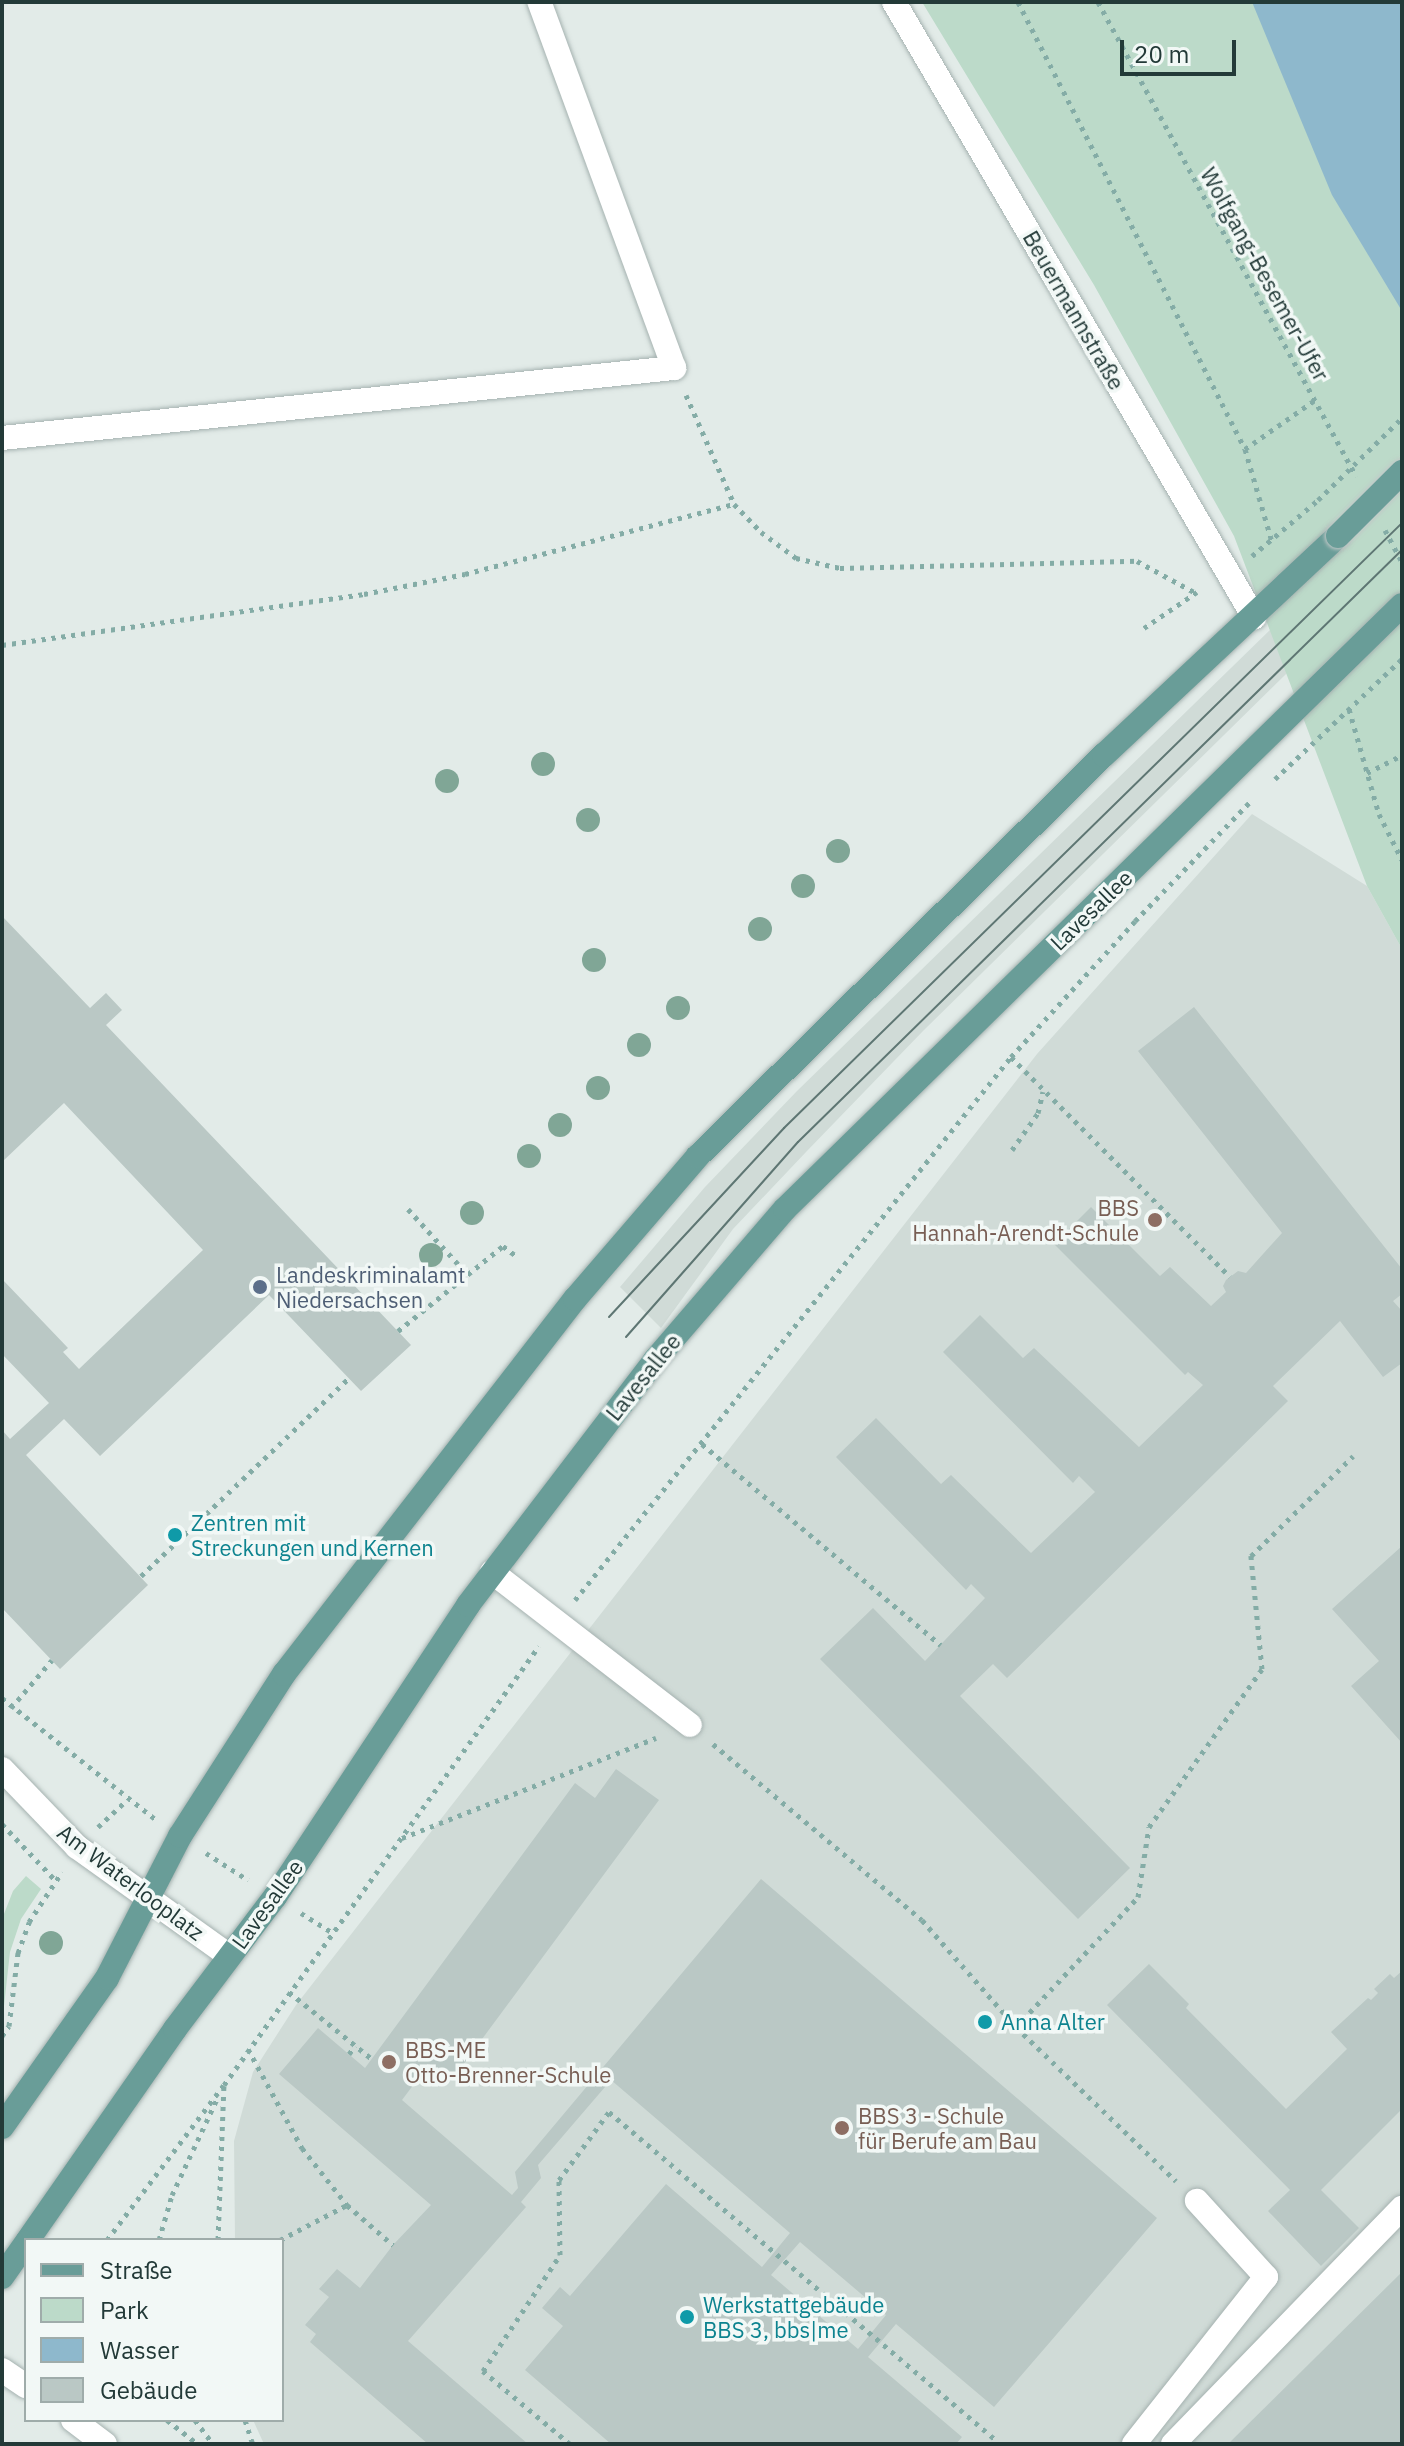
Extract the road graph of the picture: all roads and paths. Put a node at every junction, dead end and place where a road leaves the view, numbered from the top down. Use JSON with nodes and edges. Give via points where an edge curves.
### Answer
{"nodes":[{"id":1,"x":539,"y":2,"type":"edge"},
{"id":2,"x":894,"y":2,"type":"edge"},
{"id":3,"x":1018,"y":2,"type":"edge"},
{"id":4,"x":1098,"y":2,"type":"edge"},
{"id":5,"x":674,"y":368,"type":"junction"},
{"id":6,"x":1315,"y":400,"type":"junction"},
{"id":7,"x":1402,"y":418,"type":"edge"},
{"id":8,"x":2,"y":438,"type":"edge"},
{"id":9,"x":1245,"y":449,"type":"junction"},
{"id":10,"x":1402,"y":472,"type":"edge"},
{"id":11,"x":1359,"y":481,"type":"dead end"},
{"id":12,"x":1318,"y":500,"type":"dead end"},
{"id":13,"x":734,"y":504,"type":"junction"},
{"id":14,"x":1380,"y":522,"type":"dead end"},
{"id":15,"x":1272,"y":542,"type":"dead end"},
{"id":16,"x":1402,"y":562,"type":"edge"},
{"id":17,"x":1196,"y":593,"type":"dead end"},
{"id":18,"x":1394,"y":614,"type":"edge"},
{"id":19,"x":1254,"y":617,"type":"junction"},
{"id":20,"x":2,"y":645,"type":"edge"},
{"id":21,"x":1402,"y":659,"type":"edge"},
{"id":22,"x":1349,"y":709,"type":"junction"},
{"id":23,"x":1402,"y":755,"type":"edge"},
{"id":24,"x":1367,"y":773,"type":"junction"},
{"id":25,"x":1273,"y":780,"type":"dead end"},
{"id":26,"x":1251,"y":801,"type":"dead end"},
{"id":27,"x":1402,"y":860,"type":"edge"},
{"id":28,"x":1011,"y":1057,"type":"junction"},
{"id":29,"x":1043,"y":1091,"type":"junction"},
{"id":30,"x":1012,"y":1150,"type":"dead end"},
{"id":31,"x":408,"y":1209,"type":"dead end"},
{"id":32,"x":515,"y":1255,"type":"dead end"},
{"id":33,"x":468,"y":1275,"type":"junction"},
{"id":34,"x":1230,"y":1277,"type":"dead end"},
{"id":35,"x":398,"y":1331,"type":"dead end"},
{"id":36,"x":349,"y":1378,"type":"dead end"},
{"id":37,"x":702,"y":1444,"type":"junction"},
{"id":38,"x":1353,"y":1456,"type":"dead end"},
{"id":39,"x":492,"y":1572,"type":"junction"},
{"id":40,"x":141,"y":1576,"type":"dead end"},
{"id":41,"x":558,"y":1622,"type":"junction"},
{"id":42,"x":941,"y":1645,"type":"dead end"},
{"id":43,"x":52,"y":1660,"type":"dead end"},
{"id":44,"x":2,"y":1698,"type":"edge"},
{"id":45,"x":11,"y":1709,"type":"junction"},
{"id":46,"x":690,"y":1725,"type":"junction"},
{"id":47,"x":2,"y":1769,"type":"edge"},
{"id":48,"x":2,"y":1824,"type":"edge"},
{"id":49,"x":180,"y":1836,"type":"junction"},
{"id":50,"x":402,"y":1838,"type":"junction"},
{"id":51,"x":275,"y":1897,"type":"junction"},
{"id":52,"x":149,"y":1898,"type":"junction"},
{"id":53,"x":333,"y":1933,"type":"junction"},
{"id":54,"x":229,"y":1956,"type":"junction"},
{"id":55,"x":289,"y":1992,"type":"junction"},
{"id":56,"x":1016,"y":2027,"type":"junction"},
{"id":57,"x":2,"y":2036,"type":"edge"},
{"id":58,"x":355,"y":2046,"type":"junction"},
{"id":59,"x":248,"y":2049,"type":"junction"},
{"id":60,"x":349,"y":2054,"type":"dead end"},
{"id":61,"x":372,"y":2059,"type":"dead end"},
{"id":62,"x":224,"y":2085,"type":"junction"},
{"id":63,"x":2,"y":2127,"type":"edge"},
{"id":64,"x":1197,"y":2201,"type":"joint"},
{"id":65,"x":347,"y":2205,"type":"junction"},
{"id":66,"x":1402,"y":2208,"type":"edge"},
{"id":67,"x":29,"y":2238,"type":"edge"},
{"id":68,"x":109,"y":2238,"type":"edge"},
{"id":69,"x":160,"y":2238,"type":"edge"},
{"id":70,"x":218,"y":2238,"type":"edge"},
{"id":71,"x":284,"y":2238,"type":"edge"},
{"id":72,"x":24,"y":2245,"type":"edge"},
{"id":73,"x":393,"y":2245,"type":"dead end"},
{"id":74,"x":2,"y":2277,"type":"edge"},
{"id":75,"x":2,"y":2370,"type":"edge"},
{"id":76,"x":24,"y":2385,"type":"edge"},
{"id":77,"x":76,"y":2422,"type":"edge"},
{"id":78,"x":170,"y":2422,"type":"edge"},
{"id":79,"x":196,"y":2422,"type":"edge"},
{"id":80,"x":246,"y":2422,"type":"edge"},
{"id":81,"x":997,"y":2441,"type":"dead end"},
{"id":82,"x":105,"y":2444,"type":"edge"},
{"id":83,"x":198,"y":2444,"type":"edge"},
{"id":84,"x":213,"y":2444,"type":"edge"},
{"id":85,"x":253,"y":2444,"type":"edge"},
{"id":86,"x":570,"y":2444,"type":"edge"},
{"id":87,"x":1134,"y":2444,"type":"edge"},
{"id":88,"x":1173,"y":2444,"type":"edge"}],
"edges":[{"from":1,"to":5,"type":"street"},
{"from":2,"to":19,"type":"street","name":"Beuermannstraße"},
{"from":3,"to":9,"type":"path"},
{"from":4,"to":6,"type":"path","name":"Wolfgang-Besemer-Ufer"},
{"from":5,"to":8,"type":"street"},
{"from":5,"to":13,"type":"path"},
{"from":6,"to":9,"type":"path"},
{"from":6,"to":11,"type":"path","name":"Wolfgang-Besemer-Ufer"},
{"from":7,"to":12,"type":"path","bridge":true},
{"from":9,"to":15,"type":"path"},
{"from":10,"to":19,"type":"main road","bridge":true},
{"from":13,"to":17,"type":"path","via":[[796,558],[840,568],[1137,561]]},
{"from":13,"to":20,"type":"path","via":[[465,574],[364,594]]},
{"from":14,"to":16,"type":"path"},
{"from":18,"to":39,"type":"main road","name":"Lavesallee","via":[[785,1209],[655,1360]]},
{"from":19,"to":49,"type":"main road","via":[[1104,755],[698,1156],[575,1299],[294,1661]]},
{"from":21,"to":22,"type":"path"},
{"from":22,"to":24,"type":"path"},
{"from":22,"to":25,"type":"path"},
{"from":23,"to":24,"type":"path"},
{"from":24,"to":27,"type":"path","via":[[1379,814]]},
{"from":26,"to":28,"type":"path"},
{"from":28,"to":29,"type":"path"},
{"from":28,"to":37,"type":"path"},
{"from":29,"to":30,"type":"path","via":[[1038,1113]]},
{"from":29,"to":34,"type":"path"},
{"from":31,"to":33,"type":"path"},
{"from":32,"to":33,"type":"path","via":[[503,1246]]},
{"from":33,"to":35,"type":"path"},
{"from":36,"to":40,"type":"path"},
{"from":37,"to":41,"type":"path"},
{"from":37,"to":42,"type":"path"},
{"from":38,"to":56,"type":"path","via":[[1251,1556],[1262,1669],[1149,1827],[1138,1897]]},
{"from":39,"to":41,"type":"street"},
{"from":39,"to":51,"type":"main road","name":"Lavesallee"},
{"from":41,"to":46,"type":"street"},
{"from":41,"to":50,"type":"path"},
{"from":43,"to":45,"type":"path"},
{"from":44,"to":45,"type":"path"},
{"from":45,"to":49,"type":"path"},
{"from":46,"to":50,"type":"path"},
{"from":46,"to":56,"type":"path","via":[[922,1920]]},
{"from":47,"to":52,"type":"street","name":"Am Waterlooplatz","via":[[77,1847]]},
{"from":48,"to":57,"type":"path","via":[[56,1881],[29,1922],[18,1953],[9,2026]]},
{"from":49,"to":51,"type":"path"},
{"from":49,"to":52,"type":"main road"},
{"from":50,"to":53,"type":"path"},
{"from":51,"to":53,"type":"path"},
{"from":51,"to":54,"type":"main road","name":"Lavesallee"},
{"from":52,"to":54,"type":"street","name":"Am Waterlooplatz"},
{"from":52,"to":63,"type":"main road","via":[[107,1978]]},
{"from":53,"to":55,"type":"path"},
{"from":54,"to":67,"type":"main road","name":"Lavesallee"},
{"from":55,"to":58,"type":"path"},
{"from":55,"to":59,"type":"path"},
{"from":56,"to":64,"type":"path"},
{"from":58,"to":60,"type":"path"},
{"from":58,"to":61,"type":"path"},
{"from":59,"to":62,"type":"path"},
{"from":59,"to":65,"type":"path","via":[[302,2148]]},
{"from":62,"to":68,"type":"path"},
{"from":62,"to":69,"type":"path","via":[[172,2195]]},
{"from":62,"to":70,"type":"path"},
{"from":64,"to":87,"type":"street","via":[[1266,2277]]},
{"from":65,"to":71,"type":"path"},
{"from":65,"to":73,"type":"path"},
{"from":66,"to":88,"type":"street"},
{"from":72,"to":74,"type":"main road","name":"Lavesallee"},
{"from":75,"to":76,"type":"street"},
{"from":77,"to":82,"type":"street"},
{"from":78,"to":83,"type":"path"},
{"from":79,"to":84,"type":"path"},
{"from":80,"to":85,"type":"path"},
{"from":81,"to":86,"type":"path","via":[[609,2112],[559,2180],[560,2255],[483,2371]]}]}
